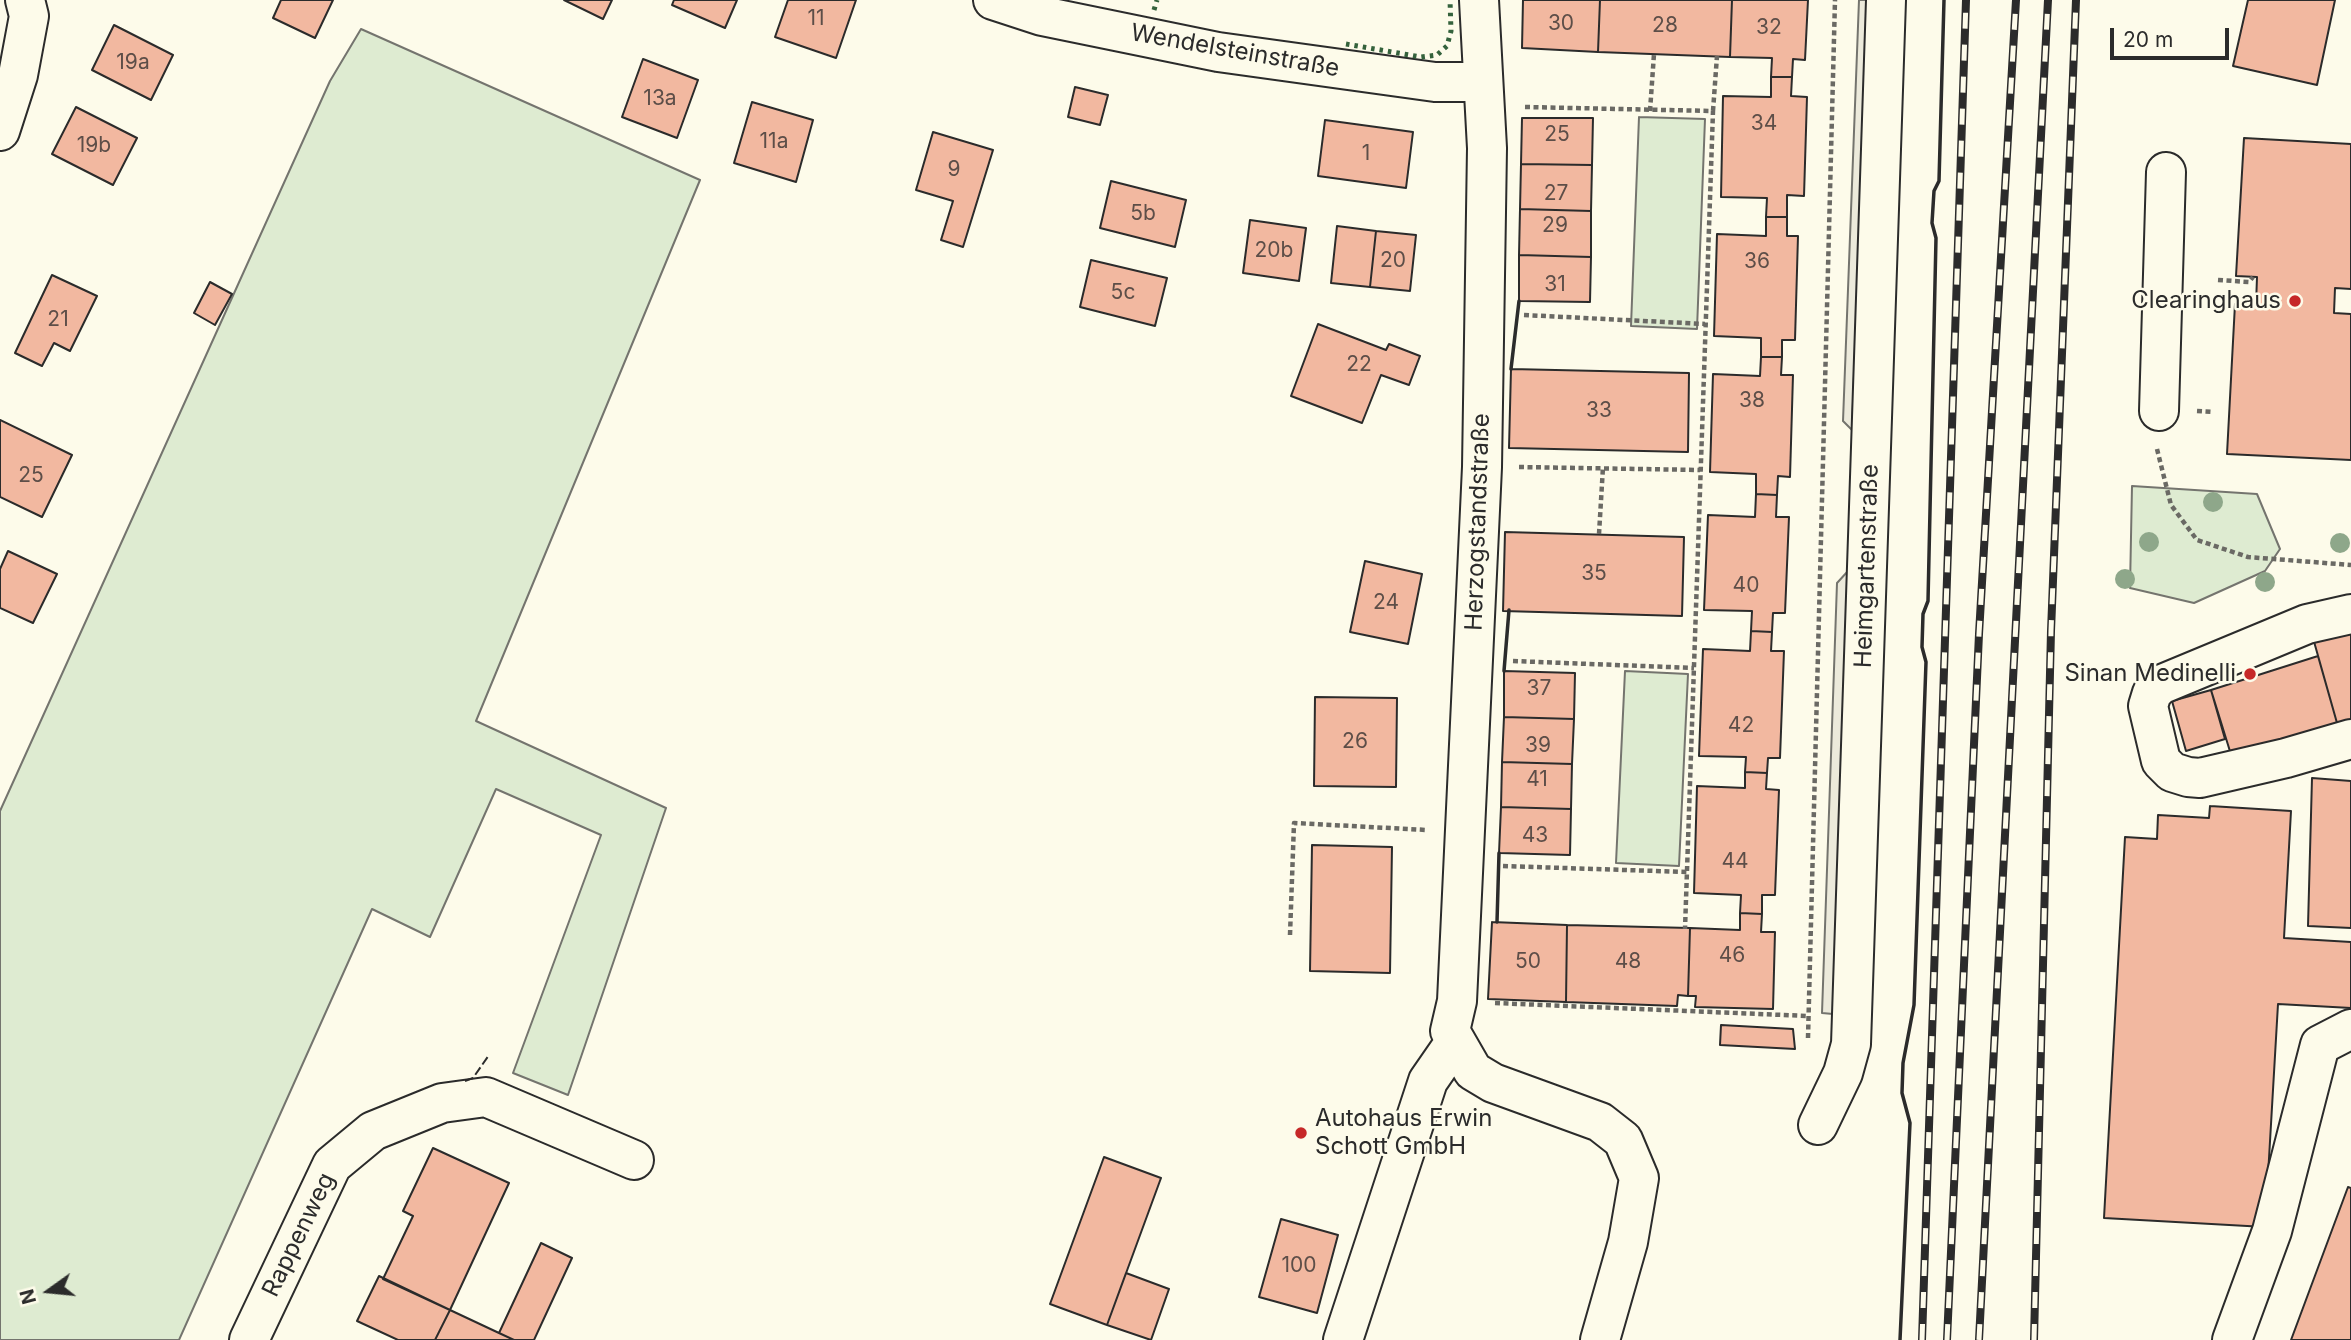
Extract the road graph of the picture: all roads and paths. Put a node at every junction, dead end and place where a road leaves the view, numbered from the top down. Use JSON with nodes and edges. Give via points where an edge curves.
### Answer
{"nodes":[{"id":1,"x":25,"y":0,"type":"edge"},
{"id":2,"x":993,"y":0,"type":"edge"},
{"id":3,"x":1479,"y":0,"type":"edge"},
{"id":4,"x":1835,"y":0,"type":"edge"},
{"id":5,"x":1886,"y":0,"type":"edge"},
{"id":6,"x":1654,"y":54,"type":"dead end"},
{"id":7,"x":1717,"y":56,"type":"dead end"},
{"id":8,"x":1483,"y":94,"type":"junction"},
{"id":9,"x":1650,"y":111,"type":"junction"},
{"id":10,"x":1713,"y":111,"type":"junction"},
{"id":11,"x":0,"y":131,"type":"edge"},
{"id":12,"x":2166,"y":172,"type":"dead end"},
{"id":13,"x":2253,"y":277,"type":"dead end"},
{"id":14,"x":2218,"y":280,"type":"dead end"},
{"id":15,"x":1517,"y":315,"type":"dead end"},
{"id":16,"x":1705,"y":324,"type":"junction"},
{"id":17,"x":2159,"y":411,"type":"joint"},
{"id":18,"x":1482,"y":467,"type":"junction"},
{"id":19,"x":1603,"y":467,"type":"junction"},
{"id":20,"x":1700,"y":471,"type":"junction"},
{"id":21,"x":1600,"y":534,"type":"dead end"},
{"id":22,"x":2351,"y":565,"type":"edge"},
{"id":23,"x":2351,"y":614,"type":"edge"},
{"id":24,"x":1507,"y":661,"type":"dead end"},
{"id":25,"x":1694,"y":668,"type":"junction"},
{"id":26,"x":2351,"y":739,"type":"edge"},
{"id":27,"x":1435,"y":831,"type":"dead end"},
{"id":28,"x":1501,"y":866,"type":"dead end"},
{"id":29,"x":1687,"y":872,"type":"junction"},
{"id":30,"x":1685,"y":929,"type":"dead end"},
{"id":31,"x":1290,"y":935,"type":"dead end"},
{"id":32,"x":1457,"y":1002,"type":"junction"},
{"id":33,"x":1808,"y":1016,"type":"junction"},
{"id":34,"x":2351,"y":1029,"type":"edge"},
{"id":35,"x":1455,"y":1042,"type":"junction"},
{"id":36,"x":1808,"y":1042,"type":"dead end"},
{"id":37,"x":1818,"y":1125,"type":"dead end"},
{"id":38,"x":634,"y":1160,"type":"dead end"},
{"id":39,"x":249,"y":1340,"type":"edge"},
{"id":40,"x":1343,"y":1340,"type":"edge"},
{"id":41,"x":1600,"y":1340,"type":"edge"},
{"id":42,"x":2232,"y":1340,"type":"edge"}],
"edges":[{"from":1,"to":11,"type":"street","via":[[29,16],[18,75]]},
{"from":2,"to":8,"type":"street","name":"Wendelsteinstraße","via":[[1042,16],[1218,52],[1435,82]]},
{"from":3,"to":8,"type":"street","name":"Herzogstandstraße"},
{"from":4,"to":33,"type":"path"},
{"from":5,"to":37,"type":"street","name":"Heimgartenstraße","via":[[1851,1044],[1843,1073]]},
{"from":6,"to":9,"type":"path"},
{"from":7,"to":10,"type":"path"},
{"from":8,"to":9,"type":"path"},
{"from":8,"to":18,"type":"street","name":"Herzogstandstraße"},
{"from":9,"to":10,"type":"path"},
{"from":10,"to":16,"type":"path"},
{"from":12,"to":17,"type":"street"},
{"from":13,"to":14,"type":"path","via":[[2249,282]]},
{"from":15,"to":16,"type":"path"},
{"from":16,"to":20,"type":"path"},
{"from":17,"to":22,"type":"path","via":[[2157,454],[2171,505],[2197,540],[2248,557]]},
{"from":18,"to":19,"type":"path"},
{"from":18,"to":32,"type":"street","name":"Herzogstandstraße"},
{"from":19,"to":20,"type":"path"},
{"from":19,"to":21,"type":"path"},
{"from":20,"to":25,"type":"path"},
{"from":23,"to":26,"type":"street","via":[[2307,624],[2160,685],[2148,706],[2161,761],[2172,772],[2188,777],[2274,761]]},
{"from":24,"to":25,"type":"path"},
{"from":25,"to":29,"type":"path"},
{"from":27,"to":31,"type":"path","via":[[1294,824]]},
{"from":28,"to":29,"type":"path"},
{"from":29,"to":30,"type":"path"},
{"from":32,"to":33,"type":"path"},
{"from":32,"to":35,"type":"street","name":"Herzogstandstraße","via":[[1450,1031]]},
{"from":33,"to":36,"type":"path"},
{"from":34,"to":42,"type":"street","via":[[2320,1045],[2272,1231]]},
{"from":35,"to":40,"type":"street","via":[[1427,1081]]},
{"from":35,"to":41,"type":"street","via":[[1473,1072],[1600,1122],[1623,1140],[1639,1178],[1628,1242]]},
{"from":38,"to":39,"type":"street","name":"Rappenweg","via":[[486,1097],[442,1103],[373,1131],[332,1165]]}]}
